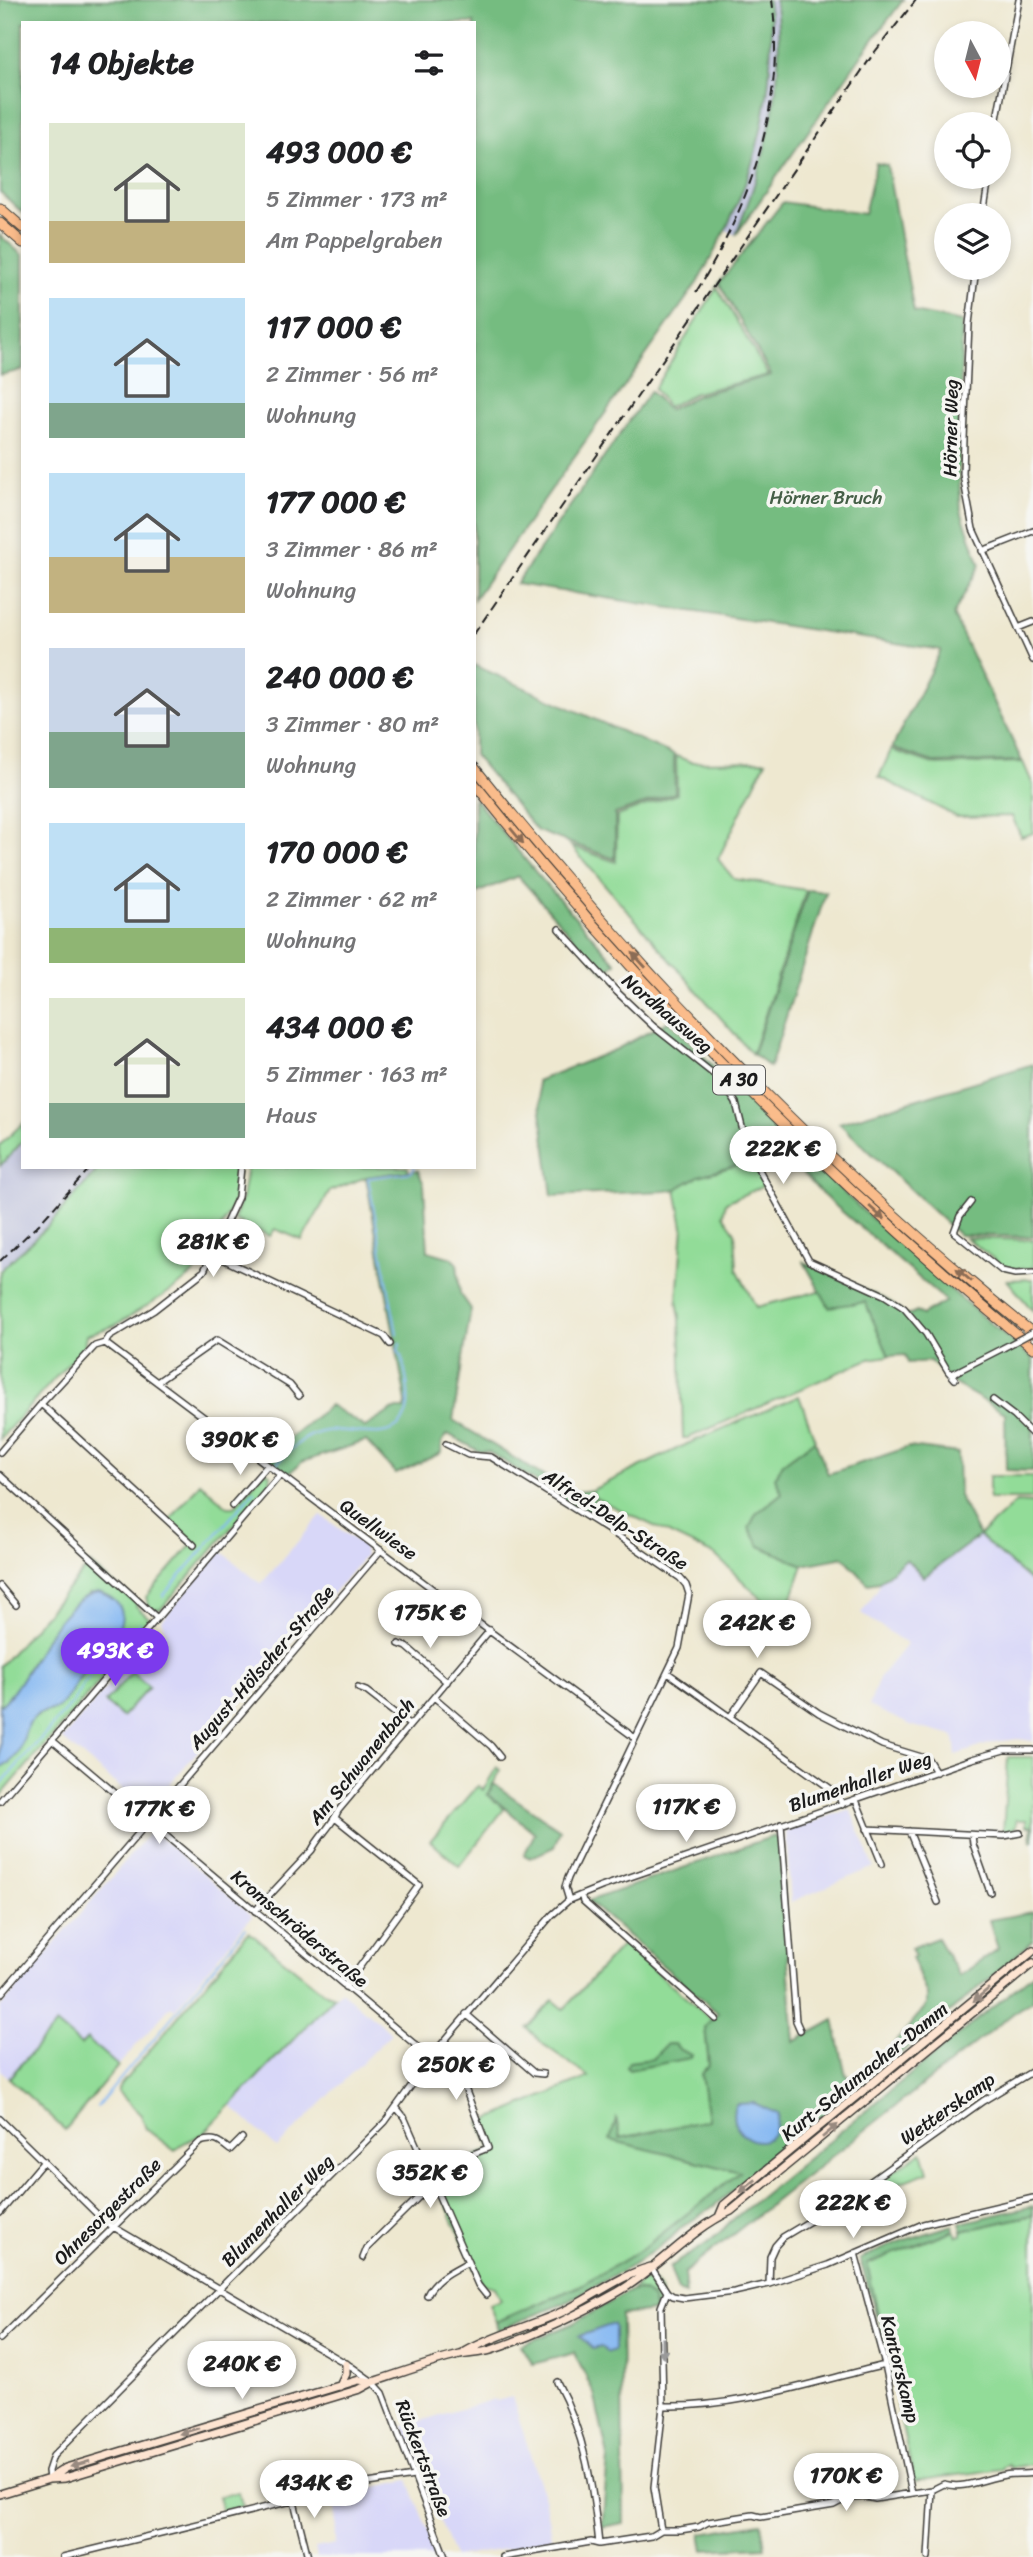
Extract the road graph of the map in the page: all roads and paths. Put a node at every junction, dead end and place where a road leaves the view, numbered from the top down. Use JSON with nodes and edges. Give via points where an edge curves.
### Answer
{"nodes":[{"id":1,"x":1019,"y":0,"type":"edge"},
{"id":2,"x":998,"y":112,"type":"edge"},
{"id":3,"x":0,"y":208,"type":"edge"},
{"id":4,"x":0,"y":223,"type":"edge"},
{"id":5,"x":21,"y":226,"type":"edge"},
{"id":6,"x":21,"y":241,"type":"edge"},
{"id":7,"x":974,"y":280,"type":"edge"},
{"id":8,"x":1033,"y":531,"type":"edge"},
{"id":9,"x":982,"y":551,"type":"junction"},
{"id":10,"x":1033,"y":622,"type":"edge"},
{"id":11,"x":1018,"y":628,"type":"junction"},
{"id":12,"x":1033,"y":660,"type":"edge"},
{"id":13,"x":476,"y":768,"type":"edge"},
{"id":14,"x":476,"y":785,"type":"edge"},
{"id":15,"x":559,"y":929,"type":"dead end"},
{"id":16,"x":242,"y":1169,"type":"edge"},
{"id":17,"x":971,"y":1202,"type":"dead end"},
{"id":18,"x":212,"y":1254,"type":"junction"},
{"id":19,"x":1033,"y":1273,"type":"edge"},
{"id":20,"x":1033,"y":1333,"type":"edge"},
{"id":21,"x":104,"y":1343,"type":"junction"},
{"id":22,"x":390,"y":1344,"type":"dead end"},
{"id":23,"x":1033,"y":1348,"type":"edge"},
{"id":24,"x":157,"y":1382,"type":"junction"},
{"id":25,"x":299,"y":1396,"type":"dead end"},
{"id":26,"x":993,"y":1400,"type":"dead end"},
{"id":27,"x":41,"y":1404,"type":"junction"},
{"id":28,"x":1033,"y":1436,"type":"edge"},
{"id":29,"x":446,"y":1444,"type":"dead end"},
{"id":30,"x":0,"y":1452,"type":"edge"},
{"id":31,"x":267,"y":1466,"type":"junction"},
{"id":32,"x":0,"y":1475,"type":"edge"},
{"id":33,"x":280,"y":1475,"type":"junction"},
{"id":34,"x":232,"y":1506,"type":"dead end"},
{"id":35,"x":194,"y":1545,"type":"dead end"},
{"id":36,"x":380,"y":1550,"type":"junction"},
{"id":37,"x":0,"y":1586,"type":"edge"},
{"id":38,"x":16,"y":1605,"type":"dead end"},
{"id":39,"x":157,"y":1618,"type":"junction"},
{"id":40,"x":489,"y":1630,"type":"junction"},
{"id":41,"x":399,"y":1644,"type":"dead end"},
{"id":42,"x":668,"y":1673,"type":"junction"},
{"id":43,"x":447,"y":1682,"type":"junction"},
{"id":44,"x":358,"y":1688,"type":"dead end"},
{"id":45,"x":434,"y":1697,"type":"junction"},
{"id":46,"x":730,"y":1717,"type":"junction"},
{"id":47,"x":410,"y":1725,"type":"junction"},
{"id":48,"x":635,"y":1738,"type":"junction"},
{"id":49,"x":53,"y":1741,"type":"junction"},
{"id":50,"x":1033,"y":1750,"type":"edge"},
{"id":51,"x":499,"y":1757,"type":"dead end"},
{"id":52,"x":936,"y":1772,"type":"junction"},
{"id":53,"x":856,"y":1800,"type":"junction"},
{"id":54,"x":0,"y":1801,"type":"edge"},
{"id":55,"x":842,"y":1805,"type":"junction"},
{"id":56,"x":335,"y":1818,"type":"junction"},
{"id":57,"x":149,"y":1820,"type":"junction"},
{"id":58,"x":781,"y":1824,"type":"junction"},
{"id":59,"x":867,"y":1829,"type":"junction"},
{"id":60,"x":909,"y":1831,"type":"junction"},
{"id":61,"x":1020,"y":1833,"type":"dead end"},
{"id":62,"x":972,"y":1835,"type":"junction"},
{"id":63,"x":882,"y":1864,"type":"dead end"},
{"id":64,"x":990,"y":1892,"type":"dead end"},
{"id":65,"x":581,"y":1895,"type":"junction"},
{"id":66,"x":569,"y":1900,"type":"junction"},
{"id":67,"x":938,"y":1902,"type":"dead end"},
{"id":68,"x":256,"y":1911,"type":"junction"},
{"id":69,"x":1033,"y":1951,"type":"edge"},
{"id":70,"x":1033,"y":1963,"type":"edge"},
{"id":71,"x":345,"y":1987,"type":"junction"},
{"id":72,"x":0,"y":1995,"type":"edge"},
{"id":73,"x":466,"y":2014,"type":"junction"},
{"id":74,"x":716,"y":2019,"type":"dead end"},
{"id":75,"x":800,"y":2030,"type":"dead end"},
{"id":76,"x":440,"y":2046,"type":"junction"},
{"id":77,"x":430,"y":2058,"type":"junction"},
{"id":78,"x":1033,"y":2071,"type":"edge"},
{"id":79,"x":543,"y":2074,"type":"dead end"},
{"id":80,"x":396,"y":2107,"type":"junction"},
{"id":81,"x":0,"y":2119,"type":"edge"},
{"id":82,"x":242,"y":2138,"type":"dead end"},
{"id":83,"x":44,"y":2161,"type":"junction"},
{"id":84,"x":428,"y":2172,"type":"junction"},
{"id":85,"x":433,"y":2183,"type":"junction"},
{"id":86,"x":1033,"y":2198,"type":"edge"},
{"id":87,"x":0,"y":2213,"type":"edge"},
{"id":88,"x":719,"y":2217,"type":"junction"},
{"id":89,"x":114,"y":2228,"type":"junction"},
{"id":90,"x":855,"y":2253,"type":"junction"},
{"id":91,"x":363,"y":2258,"type":"dead end"},
{"id":92,"x":468,"y":2262,"type":"junction"},
{"id":93,"x":651,"y":2267,"type":"junction"},
{"id":94,"x":769,"y":2284,"type":"junction"},
{"id":95,"x":219,"y":2291,"type":"junction"},
{"id":96,"x":667,"y":2292,"type":"junction"},
{"id":97,"x":427,"y":2295,"type":"dead end"},
{"id":98,"x":486,"y":2295,"type":"dead end"},
{"id":99,"x":0,"y":2339,"type":"edge"},
{"id":100,"x":346,"y":2364,"type":"junction"},
{"id":101,"x":885,"y":2365,"type":"junction"},
{"id":102,"x":373,"y":2382,"type":"junction"},
{"id":103,"x":557,"y":2382,"type":"dead end"},
{"id":104,"x":340,"y":2386,"type":"junction"},
{"id":105,"x":663,"y":2406,"type":"junction"},
{"id":106,"x":1033,"y":2473,"type":"edge"},
{"id":107,"x":414,"y":2476,"type":"junction"},
{"id":108,"x":49,"y":2479,"type":"junction"},
{"id":109,"x":291,"y":2490,"type":"dead end"},
{"id":110,"x":932,"y":2490,"type":"junction"},
{"id":111,"x":912,"y":2493,"type":"junction"},
{"id":112,"x":0,"y":2494,"type":"edge"},
{"id":113,"x":295,"y":2499,"type":"junction"},
{"id":114,"x":660,"y":2530,"type":"junction"},
{"id":115,"x":599,"y":2544,"type":"junction"},
{"id":116,"x":63,"y":2557,"type":"edge"},
{"id":117,"x":309,"y":2557,"type":"edge"},
{"id":118,"x":445,"y":2557,"type":"edge"},
{"id":119,"x":503,"y":2557,"type":"edge"},
{"id":120,"x":928,"y":2557,"type":"edge"}],
"edges":[{"from":1,"to":2,"type":"street"},
{"from":3,"to":5,"type":"highway"},
{"from":4,"to":6,"type":"highway"},
{"from":7,"to":9,"type":"street","name":"Hörner Weg","via":[[963,474],[972,528]]},
{"from":8,"to":9,"type":"street"},
{"from":9,"to":11,"type":"street","name":"Hörner Weg"},
{"from":10,"to":11,"type":"street"},
{"from":11,"to":12,"type":"street","name":"Hörner Weg"},
{"from":20,"to":13,"type":"highway","number":"A 30","one_way":true,"via":[[905,1224],[740,1067],[599,916]]},
{"from":14,"to":23,"type":"highway","number":"A 30","one_way":true,"via":[[605,938],[734,1075],[908,1241]]},
{"from":15,"to":20,"type":"street","name":"Nordhausweg","bridge":true,"via":[[654,1027],[721,1080],[736,1103],[758,1168],[808,1261],[904,1308],[954,1376]]},
{"from":16,"to":18,"type":"street","via":[[239,1198]]},
{"from":17,"to":19,"type":"street","via":[[954,1232],[1002,1271]]},
{"from":18,"to":21,"type":"street","via":[[204,1270],[182,1290]]},
{"from":18,"to":22,"type":"street","via":[[384,1336]]},
{"from":21,"to":24,"type":"street","name":"Quellwiese"},
{"from":21,"to":27,"type":"street","via":[[95,1346]]},
{"from":24,"to":25,"type":"street","via":[[217,1340],[290,1385]]},
{"from":24,"to":31,"type":"street","name":"Quellwiese"},
{"from":26,"to":28,"type":"street"},
{"from":27,"to":30,"type":"street"},
{"from":27,"to":35,"type":"street"},
{"from":29,"to":42,"type":"street","name":"Alfred-Delp-Straße","via":[[468,1455],[491,1457],[680,1578],[689,1594],[679,1648]]},
{"from":31,"to":33,"type":"street","name":"Quellwiese"},
{"from":31,"to":34,"type":"street"},
{"from":32,"to":39,"type":"street"},
{"from":33,"to":36,"type":"street","name":"Quellwiese"},
{"from":33,"to":39,"type":"street"},
{"from":36,"to":40,"type":"street","name":"Quellwiese"},
{"from":36,"to":57,"type":"street","name":"August-Hölscher-Straße"},
{"from":37,"to":38,"type":"street"},
{"from":39,"to":49,"type":"street"},
{"from":40,"to":43,"type":"street","name":"Am Schwanenbach"},
{"from":40,"to":48,"type":"street","name":"Quellwiese"},
{"from":41,"to":43,"type":"street"},
{"from":42,"to":46,"type":"street"},
{"from":42,"to":48,"type":"street","name":"Alfred-Delp-Straße"},
{"from":43,"to":45,"type":"street","name":"Am Schwanenbach"},
{"from":44,"to":47,"type":"street"},
{"from":45,"to":47,"type":"street","name":"Am Schwanenbach"},
{"from":45,"to":51,"type":"street"},
{"from":46,"to":52,"type":"street","via":[[761,1672],[819,1713],[882,1745],[928,1759]]},
{"from":46,"to":55,"type":"street","via":[[838,1794]]},
{"from":47,"to":56,"type":"street","name":"Am Schwanenbach"},
{"from":48,"to":66,"type":"street","name":"Alfred-Delp-Straße","via":[[568,1878]]},
{"from":49,"to":54,"type":"street"},
{"from":49,"to":57,"type":"street","name":"Kromschröderstraße"},
{"from":50,"to":52,"type":"street","name":"Blumenhaller Weg","via":[[1004,1750]]},
{"from":52,"to":53,"type":"street","name":"Blumenhaller Weg"},
{"from":53,"to":55,"type":"street","name":"Blumenhaller Weg"},
{"from":53,"to":59,"type":"street"},
{"from":55,"to":58,"type":"street","name":"Blumenhaller Weg"},
{"from":56,"to":68,"type":"street","name":"Am Schwanenbach"},
{"from":56,"to":71,"type":"street","via":[[419,1885]]},
{"from":57,"to":68,"type":"street","name":"Kromschröderstraße"},
{"from":57,"to":72,"type":"street","name":"August-Hölscher-Straße"},
{"from":58,"to":65,"type":"street","name":"Blumenhaller Weg"},
{"from":58,"to":75,"type":"street"},
{"from":59,"to":60,"type":"street"},
{"from":59,"to":63,"type":"street"},
{"from":60,"to":62,"type":"street"},
{"from":60,"to":67,"type":"street"},
{"from":61,"to":62,"type":"street"},
{"from":62,"to":64,"type":"street"},
{"from":65,"to":66,"type":"street","name":"Blumenhaller Weg"},
{"from":65,"to":74,"type":"street"},
{"from":66,"to":73,"type":"street","name":"Blumenhaller Weg"},
{"from":68,"to":71,"type":"street","name":"Kromschröderstraße"},
{"from":69,"to":88,"type":"main road","name":"Kurt-Schumacher-Damm","one_way":true,"via":[[724,2205]]},
{"from":88,"to":70,"type":"main road","name":"Kurt-Schumacher-Damm","one_way":true,"via":[[752,2195]]},
{"from":71,"to":77,"type":"street","name":"Kromschröderstraße"},
{"from":73,"to":76,"type":"street","name":"Blumenhaller Weg"},
{"from":73,"to":79,"type":"street","via":[[534,2073]]},
{"from":76,"to":77,"type":"street","name":"Blumenhaller Weg"},
{"from":76,"to":84,"type":"street","via":[[456,2065],[488,2148]]},
{"from":77,"to":80,"type":"street","name":"Blumenhaller Weg"},
{"from":78,"to":94,"type":"street","name":"Wetterskamp","via":[[783,2237],[770,2257]]},
{"from":80,"to":84,"type":"street"},
{"from":80,"to":95,"type":"street","name":"Blumenhaller Weg"},
{"from":81,"to":83,"type":"street","name":"Rückertstraße"},
{"from":82,"to":89,"type":"street","name":"Ohnesorgestraße","via":[[230,2150],[217,2140],[200,2142]]},
{"from":83,"to":87,"type":"street"},
{"from":83,"to":89,"type":"street","name":"Rückertstraße"},
{"from":84,"to":85,"type":"street"},
{"from":85,"to":91,"type":"street"},
{"from":85,"to":92,"type":"street"},
{"from":86,"to":90,"type":"street","via":[[923,2224]]},
{"from":88,"to":93,"type":"main road","name":"Kurt-Schumacher-Damm"},
{"from":89,"to":95,"type":"street","name":"Rückertstraße"},
{"from":89,"to":99,"type":"street","name":"Ohnesorgestraße"},
{"from":90,"to":94,"type":"street"},
{"from":90,"to":101,"type":"street","name":"Kantorskamp"},
{"from":92,"to":97,"type":"street","via":[[431,2286]]},
{"from":92,"to":98,"type":"street"},
{"from":93,"to":96,"type":"street"},
{"from":93,"to":102,"type":"main road","name":"Kurt-Schumacher-Damm","via":[[641,2278],[569,2318],[494,2349]]},
{"from":94,"to":96,"type":"street","via":[[684,2298]]},
{"from":95,"to":100,"type":"street","name":"Rückertstraße"},
{"from":95,"to":108,"type":"street","name":"Blumenhaller Weg","via":[[53,2456]]},
{"from":96,"to":105,"type":"street","one_way":true,"via":[[661,2307]]},
{"from":100,"to":102,"type":"street","name":"Rückertstraße"},
{"from":100,"to":104,"type":"main road"},
{"from":101,"to":105,"type":"street","via":[[732,2400]]},
{"from":101,"to":111,"type":"street","name":"Kantorskamp"},
{"from":102,"to":104,"type":"main road","name":"Kurt-Schumacher-Damm","via":[[359,2380]]},
{"from":102,"to":107,"type":"street","name":"Rückertstraße","via":[[383,2393]]},
{"from":102,"to":108,"type":"main road","name":"Kurt-Schumacher-Damm","via":[[65,2478]]},
{"from":103,"to":115,"type":"street","via":[[586,2454]]},
{"from":104,"to":108,"type":"main road","name":"Kurt-Schumacher-Damm","one_way":true,"via":[[66,2468]]},
{"from":105,"to":114,"type":"street","via":[[654,2487]]},
{"from":106,"to":110,"type":"street","via":[[944,2484]]},
{"from":107,"to":113,"type":"street"},
{"from":107,"to":118,"type":"street","name":"Rückertstraße"},
{"from":108,"to":112,"type":"main road","name":"Kurt-Schumacher-Damm"},
{"from":109,"to":113,"type":"street"},
{"from":110,"to":111,"type":"street"},
{"from":110,"to":120,"type":"street"},
{"from":111,"to":114,"type":"street"},
{"from":113,"to":116,"type":"street"},
{"from":113,"to":117,"type":"street"},
{"from":114,"to":115,"type":"street","via":[[651,2536]]},
{"from":115,"to":119,"type":"street"}]}
